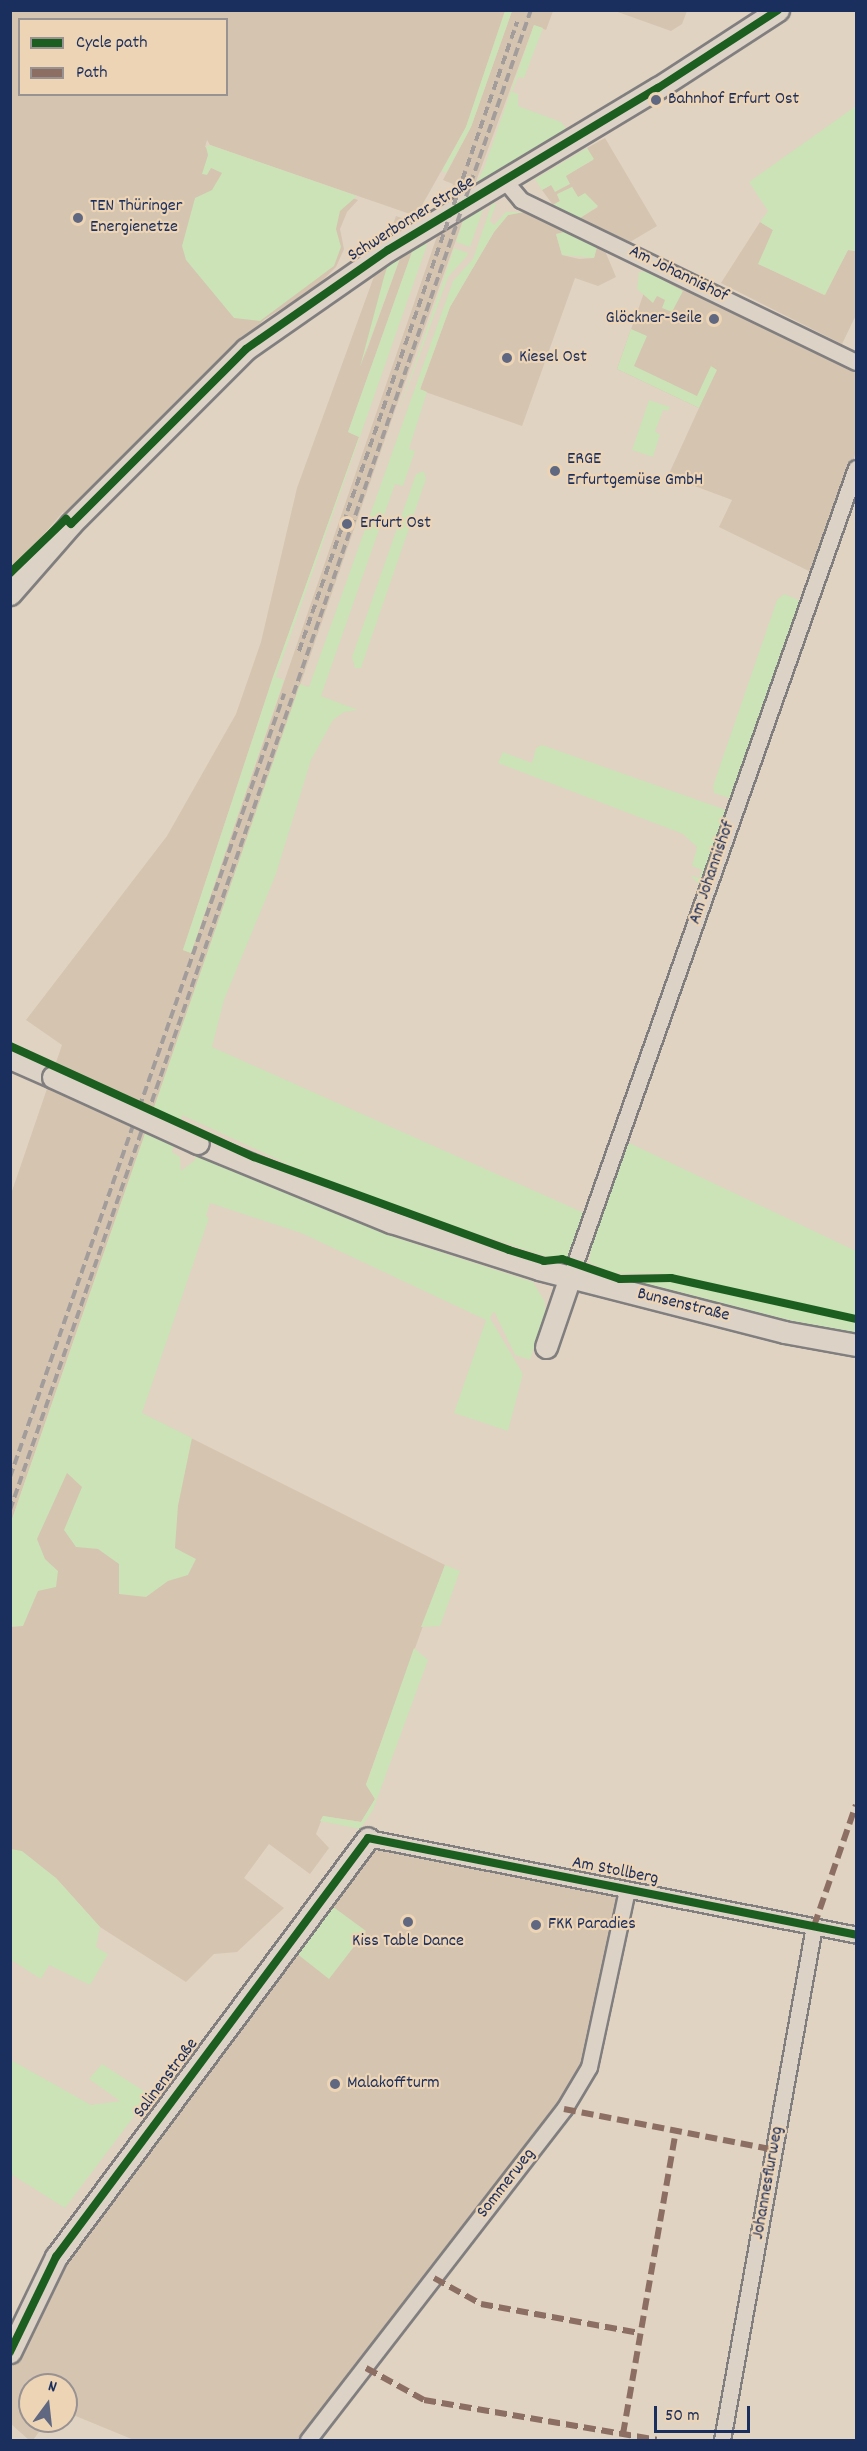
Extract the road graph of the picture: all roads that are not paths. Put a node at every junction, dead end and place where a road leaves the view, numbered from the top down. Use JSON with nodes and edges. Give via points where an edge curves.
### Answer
{"nodes":[{"id":1,"x":778,"y":10,"type":"edge"},
{"id":2,"x":505,"y":181,"type":"junction"},
{"id":3,"x":856,"y":362,"type":"edge"},
{"id":4,"x":856,"y":468,"type":"edge"},
{"id":5,"x":10,"y":594,"type":"edge"},
{"id":6,"x":10,"y":1058,"type":"edge"},
{"id":7,"x":570,"y":1277,"type":"junction"},
{"id":8,"x":856,"y":1346,"type":"edge"},
{"id":9,"x":546,"y":1347,"type":"dead end"},
{"id":10,"x":368,"y":1838,"type":"joint"},
{"id":11,"x":627,"y":1890,"type":"junction"},
{"id":12,"x":814,"y":1926,"type":"junction"},
{"id":13,"x":856,"y":1935,"type":"edge"},
{"id":14,"x":10,"y":2352,"type":"edge"},
{"id":15,"x":308,"y":2440,"type":"edge"},
{"id":16,"x":722,"y":2440,"type":"edge"}],
"edges":[{"from":1,"to":2,"type":"street","name":"Schwerborner Straße"},
{"from":2,"to":3,"type":"street","name":"Am Johannishof","via":[[521,200]]},
{"from":2,"to":5,"type":"street","name":"Schwerborner Straße","via":[[388,250],[246,349],[71,524]]},
{"from":4,"to":7,"type":"street","name":"Am Johannishof"},
{"from":6,"to":7,"type":"street","name":"Bunsenstraße","bridge":true,"via":[[198,1143],[391,1222]]},
{"from":7,"to":8,"type":"street","name":"Bunsenstraße","via":[[784,1332]]},
{"from":7,"to":9,"type":"street"},
{"from":10,"to":11,"type":"street","name":"Am Stollberg"},
{"from":10,"to":14,"type":"street","name":"Salinenstraße","via":[[56,2257]]},
{"from":11,"to":12,"type":"street","name":"Am Stollberg"},
{"from":11,"to":15,"type":"street","name":"Sommerweg","via":[[589,2067],[564,2109]]},
{"from":12,"to":13,"type":"street","name":"Am Stollberg"},
{"from":12,"to":16,"type":"street","name":"Johannesflurweg"}]}
